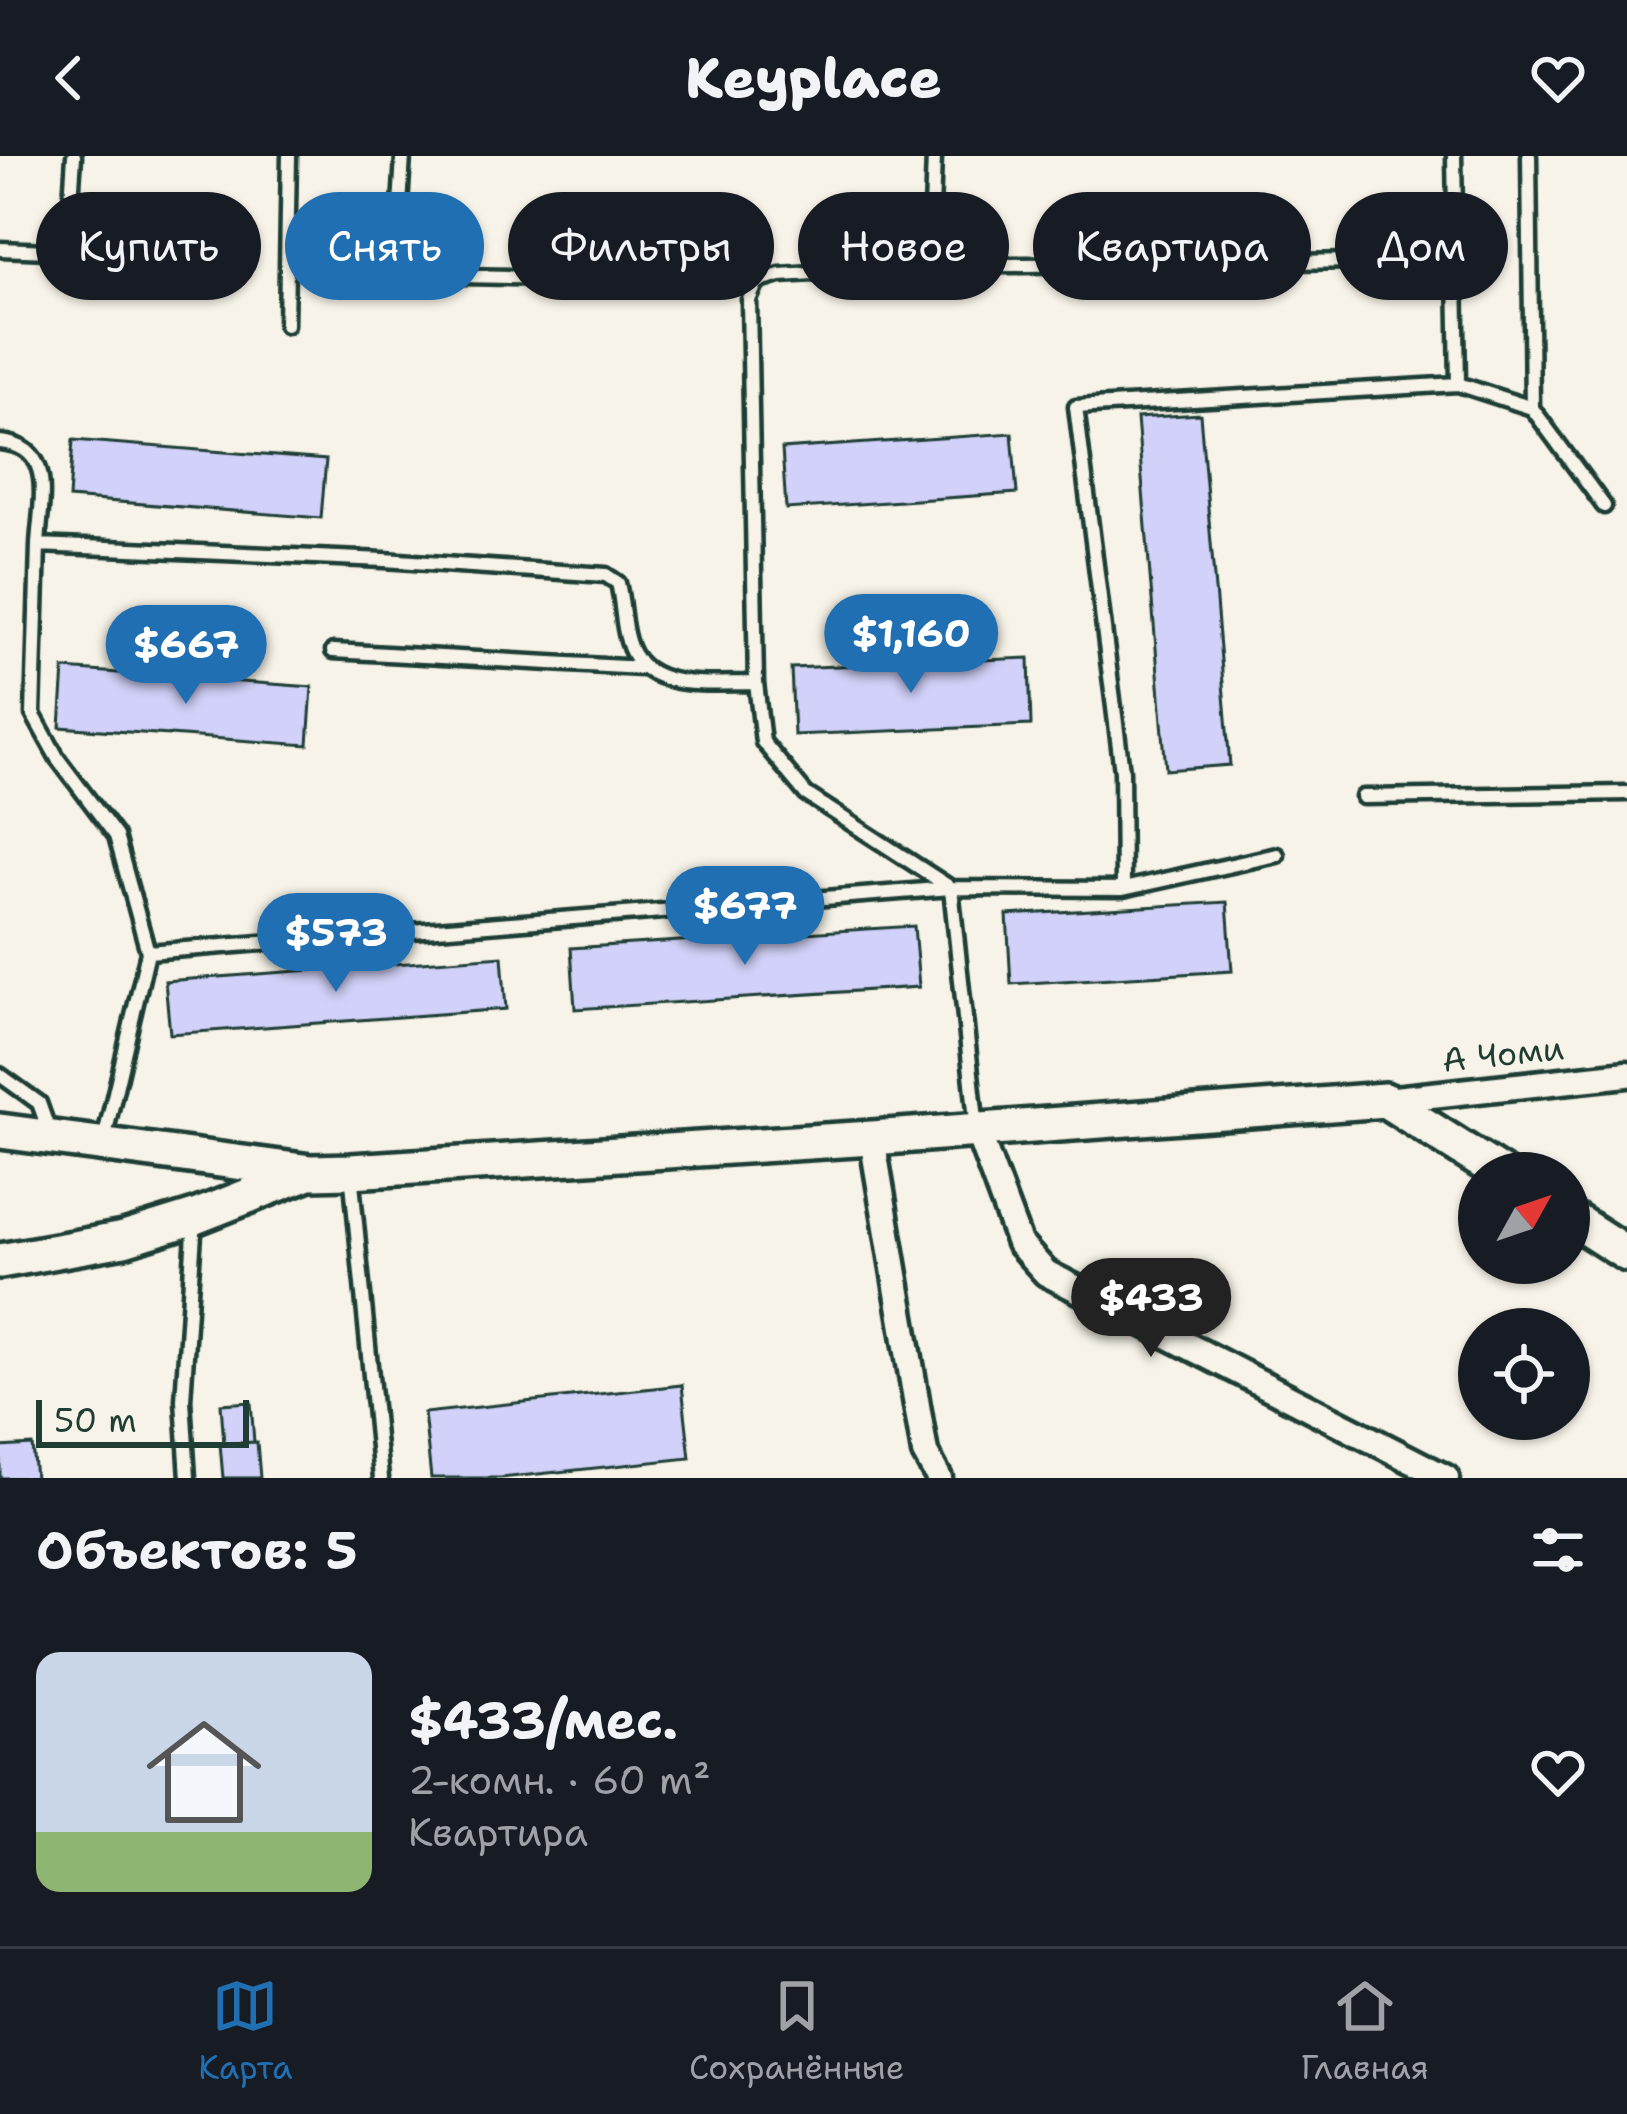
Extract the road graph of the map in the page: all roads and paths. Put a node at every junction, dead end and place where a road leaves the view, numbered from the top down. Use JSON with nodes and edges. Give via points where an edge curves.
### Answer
{"nodes":[{"id":1,"x":74,"y":156,"type":"edge"},
{"id":2,"x":289,"y":156,"type":"edge"},
{"id":3,"x":403,"y":156,"type":"edge"},
{"id":4,"x":934,"y":156,"type":"edge"},
{"id":5,"x":1454,"y":156,"type":"edge"},
{"id":6,"x":1529,"y":156,"type":"edge"},
{"id":7,"x":933,"y":192,"type":"edge"},
{"id":8,"x":1455,"y":192,"type":"edge"},
{"id":9,"x":0,"y":249,"type":"edge"},
{"id":10,"x":1335,"y":261,"type":"edge"},
{"id":11,"x":1009,"y":265,"type":"edge"},
{"id":12,"x":508,"y":277,"type":"edge"},
{"id":13,"x":749,"y":300,"type":"edge"},
{"id":14,"x":1457,"y":300,"type":"edge"},
{"id":15,"x":286,"y":325,"type":"dead end"},
{"id":16,"x":1458,"y":384,"type":"junction"},
{"id":17,"x":1532,"y":408,"type":"junction"},
{"id":18,"x":0,"y":442,"type":"edge"},
{"id":19,"x":1604,"y":506,"type":"dead end"},
{"id":20,"x":38,"y":545,"type":"junction"},
{"id":21,"x":333,"y":651,"type":"dead end"},
{"id":22,"x":642,"y":668,"type":"junction"},
{"id":23,"x":756,"y":683,"type":"junction"},
{"id":24,"x":1627,"y":794,"type":"edge"},
{"id":25,"x":1363,"y":797,"type":"dead end"},
{"id":26,"x":1277,"y":854,"type":"dead end"},
{"id":27,"x":951,"y":888,"type":"junction"},
{"id":28,"x":1123,"y":889,"type":"junction"},
{"id":29,"x":148,"y":952,"type":"junction"},
{"id":30,"x":1627,"y":1074,"type":"edge"},
{"id":31,"x":0,"y":1075,"type":"edge"},
{"id":32,"x":1385,"y":1100,"type":"junction"},
{"id":33,"x":977,"y":1130,"type":"junction"},
{"id":34,"x":0,"y":1131,"type":"edge"},
{"id":35,"x":51,"y":1138,"type":"junction"},
{"id":36,"x":872,"y":1138,"type":"junction"},
{"id":37,"x":103,"y":1146,"type":"junction"},
{"id":38,"x":1467,"y":1152,"type":"edge"},
{"id":39,"x":351,"y":1171,"type":"junction"},
{"id":40,"x":311,"y":1172,"type":"junction"},
{"id":41,"x":195,"y":1217,"type":"junction"},
{"id":42,"x":1590,"y":1230,"type":"edge"},
{"id":43,"x":1627,"y":1254,"type":"edge"},
{"id":44,"x":0,"y":1261,"type":"edge"},
{"id":45,"x":188,"y":1478,"type":"edge"},
{"id":46,"x":381,"y":1478,"type":"edge"},
{"id":47,"x":939,"y":1478,"type":"edge"},
{"id":48,"x":1446,"y":1478,"type":"edge"}],
"edges":[{"from":1,"to":9,"type":"lane","via":[[63,244]]},
{"from":2,"to":15,"type":"lane"},
{"from":3,"to":12,"type":"lane","via":[[397,257],[413,275]]},
{"from":4,"to":7,"type":"lane"},
{"from":5,"to":8,"type":"lane"},
{"from":6,"to":17,"type":"lane"},
{"from":10,"to":11,"type":"lane"},
{"from":13,"to":23,"type":"lane"},
{"from":14,"to":16,"type":"lane"},
{"from":16,"to":17,"type":"lane"},
{"from":16,"to":28,"type":"lane","via":[[1076,407],[1122,771]]},
{"from":17,"to":19,"type":"lane"},
{"from":18,"to":20,"type":"lane","via":[[22,444],[37,457]]},
{"from":20,"to":22,"type":"lane","via":[[606,575],[618,583],[628,644]]},
{"from":20,"to":29,"type":"lane","via":[[33,714],[116,836]]},
{"from":21,"to":22,"type":"lane"},
{"from":22,"to":23,"type":"lane","via":[[664,680]]},
{"from":23,"to":27,"type":"lane","via":[[763,742],[806,794]]},
{"from":24,"to":25,"type":"lane"},
{"from":26,"to":28,"type":"lane"},
{"from":27,"to":28,"type":"lane"},
{"from":27,"to":29,"type":"lane"},
{"from":27,"to":33,"type":"lane"},
{"from":29,"to":37,"type":"lane"},
{"from":30,"to":32,"type":"street","name":"А Чоми"},
{"from":31,"to":35,"type":"lane","via":[[39,1103]]},
{"from":32,"to":33,"type":"street"},
{"from":32,"to":38,"type":"street"},
{"from":33,"to":36,"type":"street"},
{"from":33,"to":48,"type":"street","via":[[1019,1243],[1046,1273]]},
{"from":34,"to":35,"type":"street"},
{"from":35,"to":37,"type":"street"},
{"from":36,"to":39,"type":"street"},
{"from":36,"to":47,"type":"street","via":[[925,1453]]},
{"from":37,"to":40,"type":"street"},
{"from":39,"to":40,"type":"street"},
{"from":39,"to":46,"type":"lane"},
{"from":40,"to":41,"type":"street"},
{"from":41,"to":44,"type":"street"},
{"from":41,"to":45,"type":"lane","via":[[183,1400]]},
{"from":42,"to":43,"type":"street"}]}
